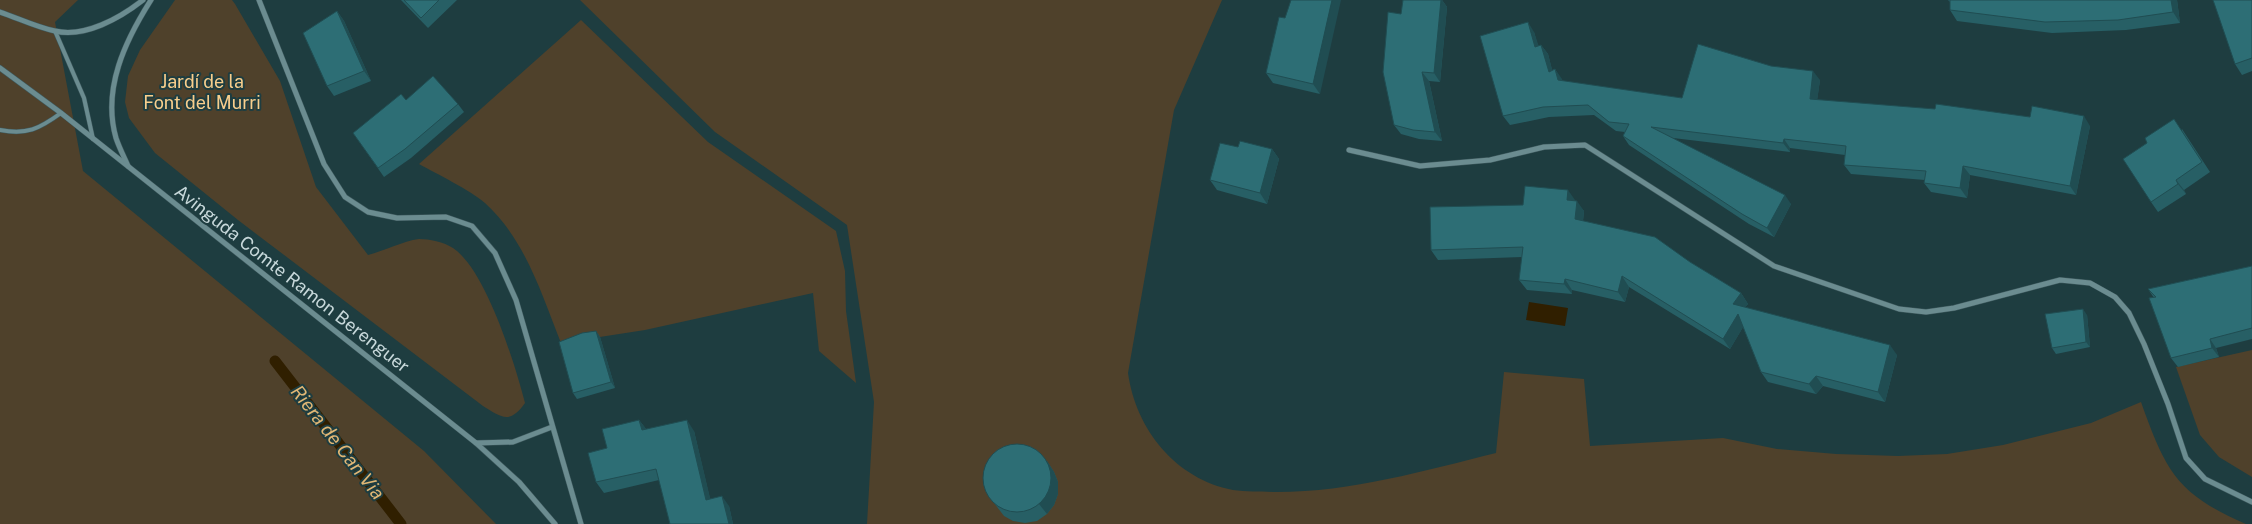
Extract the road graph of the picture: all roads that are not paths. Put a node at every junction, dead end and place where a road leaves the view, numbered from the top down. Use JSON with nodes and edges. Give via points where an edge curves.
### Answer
{"nodes":[{"id":1,"x":143,"y":0,"type":"edge"},
{"id":2,"x":151,"y":0,"type":"edge"},
{"id":3,"x":259,"y":0,"type":"edge"},
{"id":4,"x":0,"y":12,"type":"edge"},
{"id":5,"x":55,"y":31,"type":"junction"},
{"id":6,"x":0,"y":68,"type":"edge"},
{"id":7,"x":61,"y":113,"type":"junction"},
{"id":8,"x":0,"y":130,"type":"edge"},
{"id":9,"x":93,"y":139,"type":"junction"},
{"id":10,"x":1350,"y":150,"type":"dead end"},
{"id":11,"x":128,"y":167,"type":"junction"},
{"id":12,"x":552,"y":428,"type":"junction"},
{"id":13,"x":476,"y":443,"type":"junction"},
{"id":14,"x":2252,"y":502,"type":"edge"},
{"id":15,"x":554,"y":524,"type":"edge"},
{"id":16,"x":581,"y":524,"type":"edge"}],
"edges":[{"from":1,"to":5,"type":"street","via":[[86,31]]},
{"from":2,"to":11,"type":"street","via":[[125,48],[114,88],[116,138]]},
{"from":3,"to":12,"type":"street","via":[[324,164],[345,197],[368,212],[397,218],[446,217],[472,226],[495,253],[516,300]]},
{"from":4,"to":5,"type":"street"},
{"from":5,"to":9,"type":"lane","via":[[82,91]]},
{"from":6,"to":7,"type":"street","name":"Avinguda Comte Ramon Berenguer"},
{"from":7,"to":8,"type":"lane","via":[[40,128],[19,133]]},
{"from":7,"to":9,"type":"street","name":"Avinguda Comte Ramon Berenguer"},
{"from":9,"to":11,"type":"street","name":"Avinguda Comte Ramon Berenguer"},
{"from":10,"to":14,"type":"street","via":[[1420,166],[1490,160],[1544,147],[1585,145],[1774,266],[1899,309],[1926,312],[1954,308],[2060,280],[2090,283],[2114,296],[2129,313],[2168,404],[2186,458],[2205,479]]},
{"from":11,"to":13,"type":"street","name":"Avinguda Comte Ramon Berenguer"},
{"from":12,"to":13,"type":"street","via":[[513,442]]},
{"from":12,"to":16,"type":"street"},
{"from":13,"to":15,"type":"street","name":"Avinguda Comte Ramon Berenguer","via":[[519,482]]}]}
